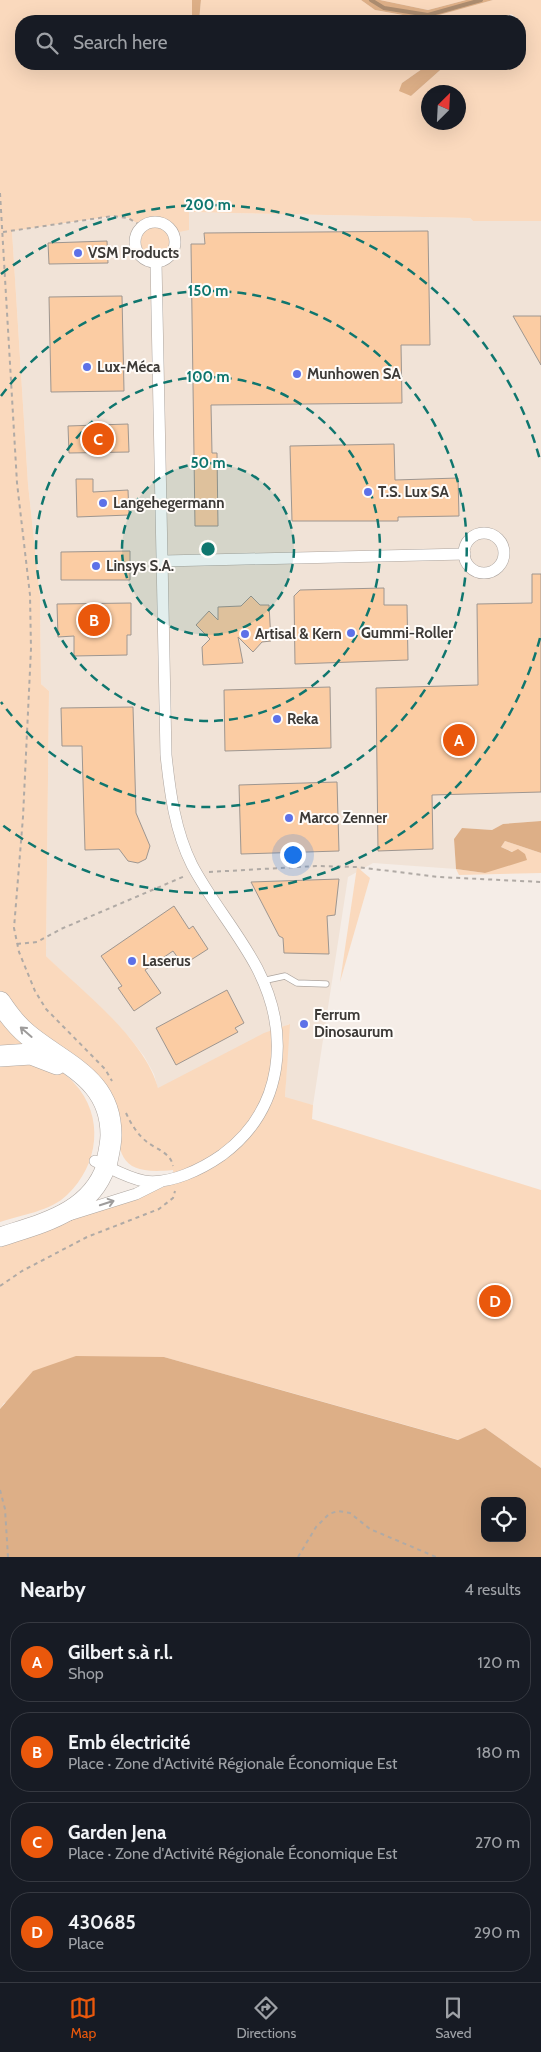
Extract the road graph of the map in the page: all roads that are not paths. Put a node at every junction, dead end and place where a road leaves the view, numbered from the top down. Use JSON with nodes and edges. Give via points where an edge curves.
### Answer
{"nodes":[{"id":1,"x":156,"y":262,"type":"junction"},
{"id":2,"x":464,"y":554,"type":"dead end"},
{"id":3,"x":164,"y":561,"type":"junction"},
{"id":4,"x":262,"y":980,"type":"junction"},
{"id":5,"x":326,"y":984,"type":"dead end"},
{"id":6,"x":0,"y":1002,"type":"edge"},
{"id":7,"x":0,"y":1056,"type":"edge"},
{"id":8,"x":101,"y":1163,"type":"junction"},
{"id":9,"x":169,"y":1179,"type":"junction"},
{"id":10,"x":60,"y":1216,"type":"junction"},
{"id":11,"x":0,"y":1226,"type":"edge"},
{"id":12,"x":0,"y":1237,"type":"edge"}],
"edges":[{"from":1,"to":1,"type":"street","via":[[145,259],[136,250],[135,237],[142,226],[160,222],[174,233],[176,246],[164,260]]},
{"from":1,"to":3,"type":"street"},
{"from":2,"to":3,"type":"street"},
{"from":3,"to":4,"type":"street","via":[[166,755],[170,794],[180,834],[196,872],[234,929]]},
{"from":4,"to":5,"type":"lane","via":[[285,976],[297,983]]},
{"from":4,"to":9,"type":"street","via":[[278,1038],[276,1075],[263,1111],[240,1141],[208,1165]]},
{"from":8,"to":6,"type":"highway","one_way":true,"via":[[111,1136],[108,1114],[95,1086],[73,1065],[28,1035],[10,1018]]},
{"from":7,"to":8,"type":"highway","via":[[31,1054],[52,1061],[73,1075],[94,1106]]},
{"from":8,"to":9,"type":"street","via":[[146,1181]]},
{"from":8,"to":10,"type":"main road","via":[[102,1179],[90,1195]]},
{"from":8,"to":11,"type":"main road","via":[[68,1199],[45,1211]]},
{"from":10,"to":9,"type":"street","one_way":true,"via":[[136,1194]]},
{"from":10,"to":12,"type":"main road"}]}
